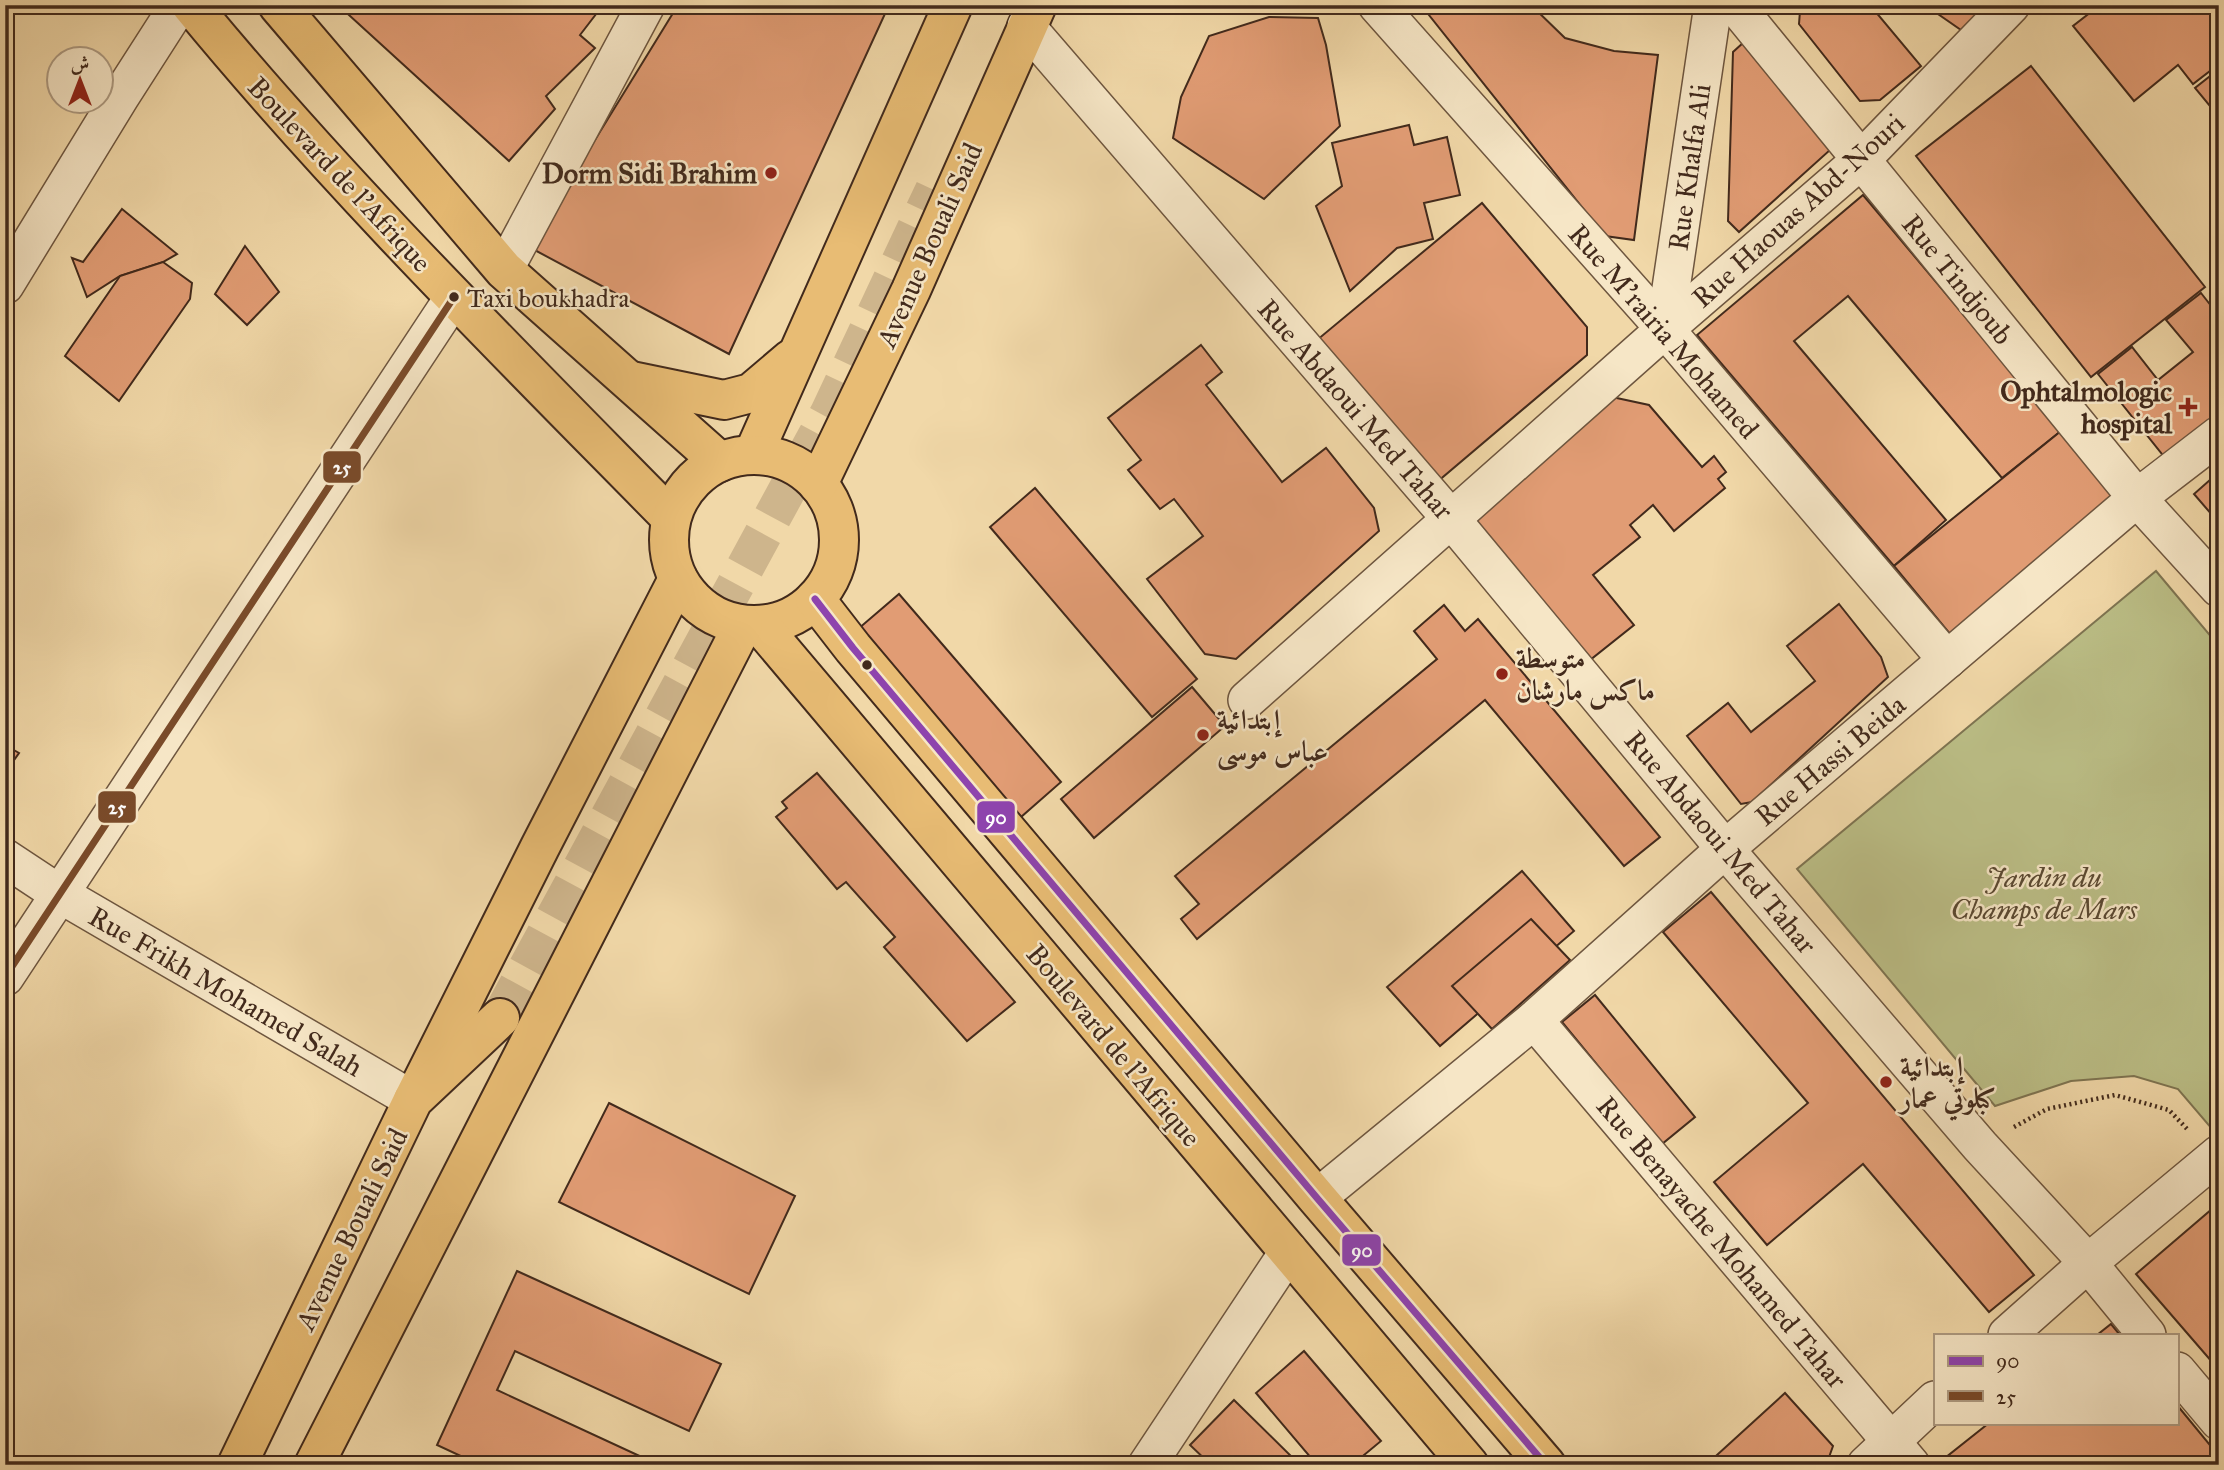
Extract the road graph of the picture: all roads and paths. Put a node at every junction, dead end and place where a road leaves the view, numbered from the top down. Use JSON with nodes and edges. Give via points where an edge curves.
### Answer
{"nodes":[{"id":1,"x":179,"y":5,"type":"edge"},
{"id":2,"x":191,"y":5,"type":"edge"},
{"id":3,"x":278,"y":5,"type":"edge"},
{"id":4,"x":646,"y":5,"type":"edge"},
{"id":5,"x":953,"y":5,"type":"edge"},
{"id":6,"x":1377,"y":5,"type":"edge"},
{"id":7,"x":1713,"y":5,"type":"edge"},
{"id":8,"x":1735,"y":5,"type":"edge"},
{"id":9,"x":2011,"y":5,"type":"edge"},
{"id":10,"x":1024,"y":12,"type":"edge"},
{"id":11,"x":1861,"y":160,"type":"junction"},
{"id":12,"x":934,"y":190,"type":"tunnel mouth"},
{"id":13,"x":504,"y":270,"type":"junction"},
{"id":14,"x":5,"y":285,"type":"edge"},
{"id":15,"x":454,"y":297,"type":"junction"},
{"id":16,"x":1665,"y":329,"type":"junction"},
{"id":17,"x":799,"y":354,"type":"junction"},
{"id":18,"x":628,"y":380,"type":"junction"},
{"id":19,"x":2219,"y":435,"type":"edge"},
{"id":20,"x":736,"y":458,"type":"junction"},
{"id":21,"x":818,"y":484,"type":"junction"},
{"id":22,"x":2137,"y":498,"type":"junction"},
{"id":23,"x":671,"y":518,"type":"junction"},
{"id":24,"x":1452,"y":520,"type":"junction"},
{"id":25,"x":678,"y":579,"type":"junction"},
{"id":26,"x":2219,"y":588,"type":"edge"},
{"id":27,"x":815,"y":600,"type":"junction"},
{"id":28,"x":751,"y":625,"type":"junction"},
{"id":29,"x":1947,"y":660,"type":"junction"},
{"id":30,"x":1247,"y":700,"type":"dead end"},
{"id":31,"x":1726,"y":849,"type":"junction"},
{"id":32,"x":5,"y":858,"type":"edge"},
{"id":33,"x":58,"y":893,"type":"junction"},
{"id":34,"x":5,"y":977,"type":"edge"},
{"id":35,"x":1534,"y":1020,"type":"junction"},
{"id":36,"x":413,"y":1100,"type":"junction"},
{"id":37,"x":486,"y":1128,"type":"junction"},
{"id":38,"x":1980,"y":1146,"type":"junction"},
{"id":39,"x":2216,"y":1156,"type":"edge"},
{"id":40,"x":1317,"y":1198,"type":"junction"},
{"id":41,"x":1289,"y":1251,"type":"junction"},
{"id":42,"x":2088,"y":1263,"type":"junction"},
{"id":43,"x":2008,"y":1334,"type":"edge"},
{"id":44,"x":2146,"y":1334,"type":"edge"},
{"id":45,"x":2178,"y":1372,"type":"edge"},
{"id":46,"x":1934,"y":1401,"type":"edge"},
{"id":47,"x":2219,"y":1422,"type":"edge"},
{"id":48,"x":1889,"y":1457,"type":"edge"},
{"id":49,"x":237,"y":1465,"type":"edge"},
{"id":50,"x":314,"y":1465,"type":"edge"},
{"id":51,"x":1147,"y":1465,"type":"edge"},
{"id":52,"x":1469,"y":1465,"type":"edge"},
{"id":53,"x":1546,"y":1465,"type":"edge"}],
"edges":[{"from":1,"to":14,"type":"street"},
{"from":2,"to":15,"type":"main road","name":"Boulevard de l'Afrique","via":[[255,83]]},
{"from":3,"to":13,"type":"main road","name":"Boulevard de l'Afrique"},
{"from":4,"to":13,"type":"street"},
{"from":5,"to":17,"type":"main road"},
{"from":6,"to":16,"type":"street","name":"Rue M'rairia Mohamed"},
{"from":7,"to":16,"type":"street","name":"Rue Khalfa Ali"},
{"from":8,"to":11,"type":"street","name":"Rue Tindjoub"},
{"from":9,"to":11,"type":"street","name":"Rue Haouas Abd-Nouri"},
{"from":10,"to":12,"type":"main road","name":"Avenue Bouali Said"},
{"from":10,"to":21,"type":"main road","name":"Avenue Bouali Said","via":[[911,290]]},
{"from":10,"to":24,"type":"street","name":"Rue Abdaoui Med Tahar"},
{"from":11,"to":16,"type":"street","name":"Rue Haouas Abd-Nouri"},
{"from":11,"to":22,"type":"street","name":"Rue Tindjoub"},
{"from":13,"to":18,"type":"main road","name":"Boulevard de l'Afrique"},
{"from":15,"to":23,"type":"main road","name":"Boulevard de l'Afrique"},
{"from":15,"to":33,"type":"street"},
{"from":16,"to":24,"type":"street","name":"Rue Haouas Abd-Nouri"},
{"from":16,"to":29,"type":"street","name":"Rue M'rairia Mohamed"},
{"from":17,"to":18,"type":"main road","via":[[751,393],[723,400]]},
{"from":17,"to":20,"type":"main road"},
{"from":18,"to":20,"type":"main road","name":"Boulevard de l'Afrique"},
{"from":19,"to":22,"type":"street","name":"Rue Hassi Beida"},
{"from":20,"to":21,"type":"main road","via":[[777,458],[800,468]]},
{"from":20,"to":23,"type":"main road","via":[[698,476],[681,495]]},
{"from":21,"to":27,"type":"main road","via":[[831,501],[839,542],[832,573]]},
{"from":22,"to":26,"type":"street","name":"Rue Tindjoub"},
{"from":22,"to":29,"type":"street","name":"Rue Hassi Beida"},
{"from":23,"to":25,"type":"main road","via":[[671,560]]},
{"from":24,"to":30,"type":"street","name":"Rue Haouas Abd-Nouri"},
{"from":24,"to":31,"type":"street","name":"Rue Abdaoui Med Tahar"},
{"from":25,"to":28,"type":"main road","via":[[705,609],[723,619]]},
{"from":25,"to":36,"type":"main road"},
{"from":27,"to":28,"type":"main road","via":[[780,621]]},
{"from":27,"to":40,"type":"main road","name":"Boulevard de l'Afrique"},
{"from":28,"to":37,"type":"main road"},
{"from":28,"to":41,"type":"main road","name":"Boulevard de l'Afrique"},
{"from":29,"to":31,"type":"street","name":"Rue Hassi Beida"},
{"from":31,"to":35,"type":"street","name":"Rue Hassi Beida"},
{"from":31,"to":38,"type":"street","name":"Rue Abdaoui Med Tahar"},
{"from":32,"to":33,"type":"street","name":"Rue Frikh Mohamed Salah"},
{"from":33,"to":34,"type":"street"},
{"from":33,"to":36,"type":"street","name":"Rue Frikh Mohamed Salah"},
{"from":35,"to":40,"type":"street","name":"Rue Hassi Beida"},
{"from":35,"to":48,"type":"street","name":"Rue Benayache Mohamed Tahar"},
{"from":36,"to":37,"type":"main road","name":"Avenue Bouali Said","via":[[499,1017]]},
{"from":36,"to":49,"type":"main road","name":"Avenue Bouali Said"},
{"from":37,"to":50,"type":"main road"},
{"from":38,"to":39,"type":"path","via":[[2047,1109],[2115,1095],[2169,1110]]},
{"from":38,"to":42,"type":"street","name":"Rue Abdaoui Med Tahar"},
{"from":39,"to":42,"type":"street"},
{"from":40,"to":53,"type":"main road","name":"Boulevard de l'Afrique"},
{"from":41,"to":51,"type":"street"},
{"from":41,"to":52,"type":"main road","name":"Boulevard de l'Afrique"},
{"from":42,"to":43,"type":"street"},
{"from":42,"to":44,"type":"street","name":"Rue Abdaoui Med Tahar"},
{"from":45,"to":47,"type":"street"},
{"from":46,"to":48,"type":"street"}]}
